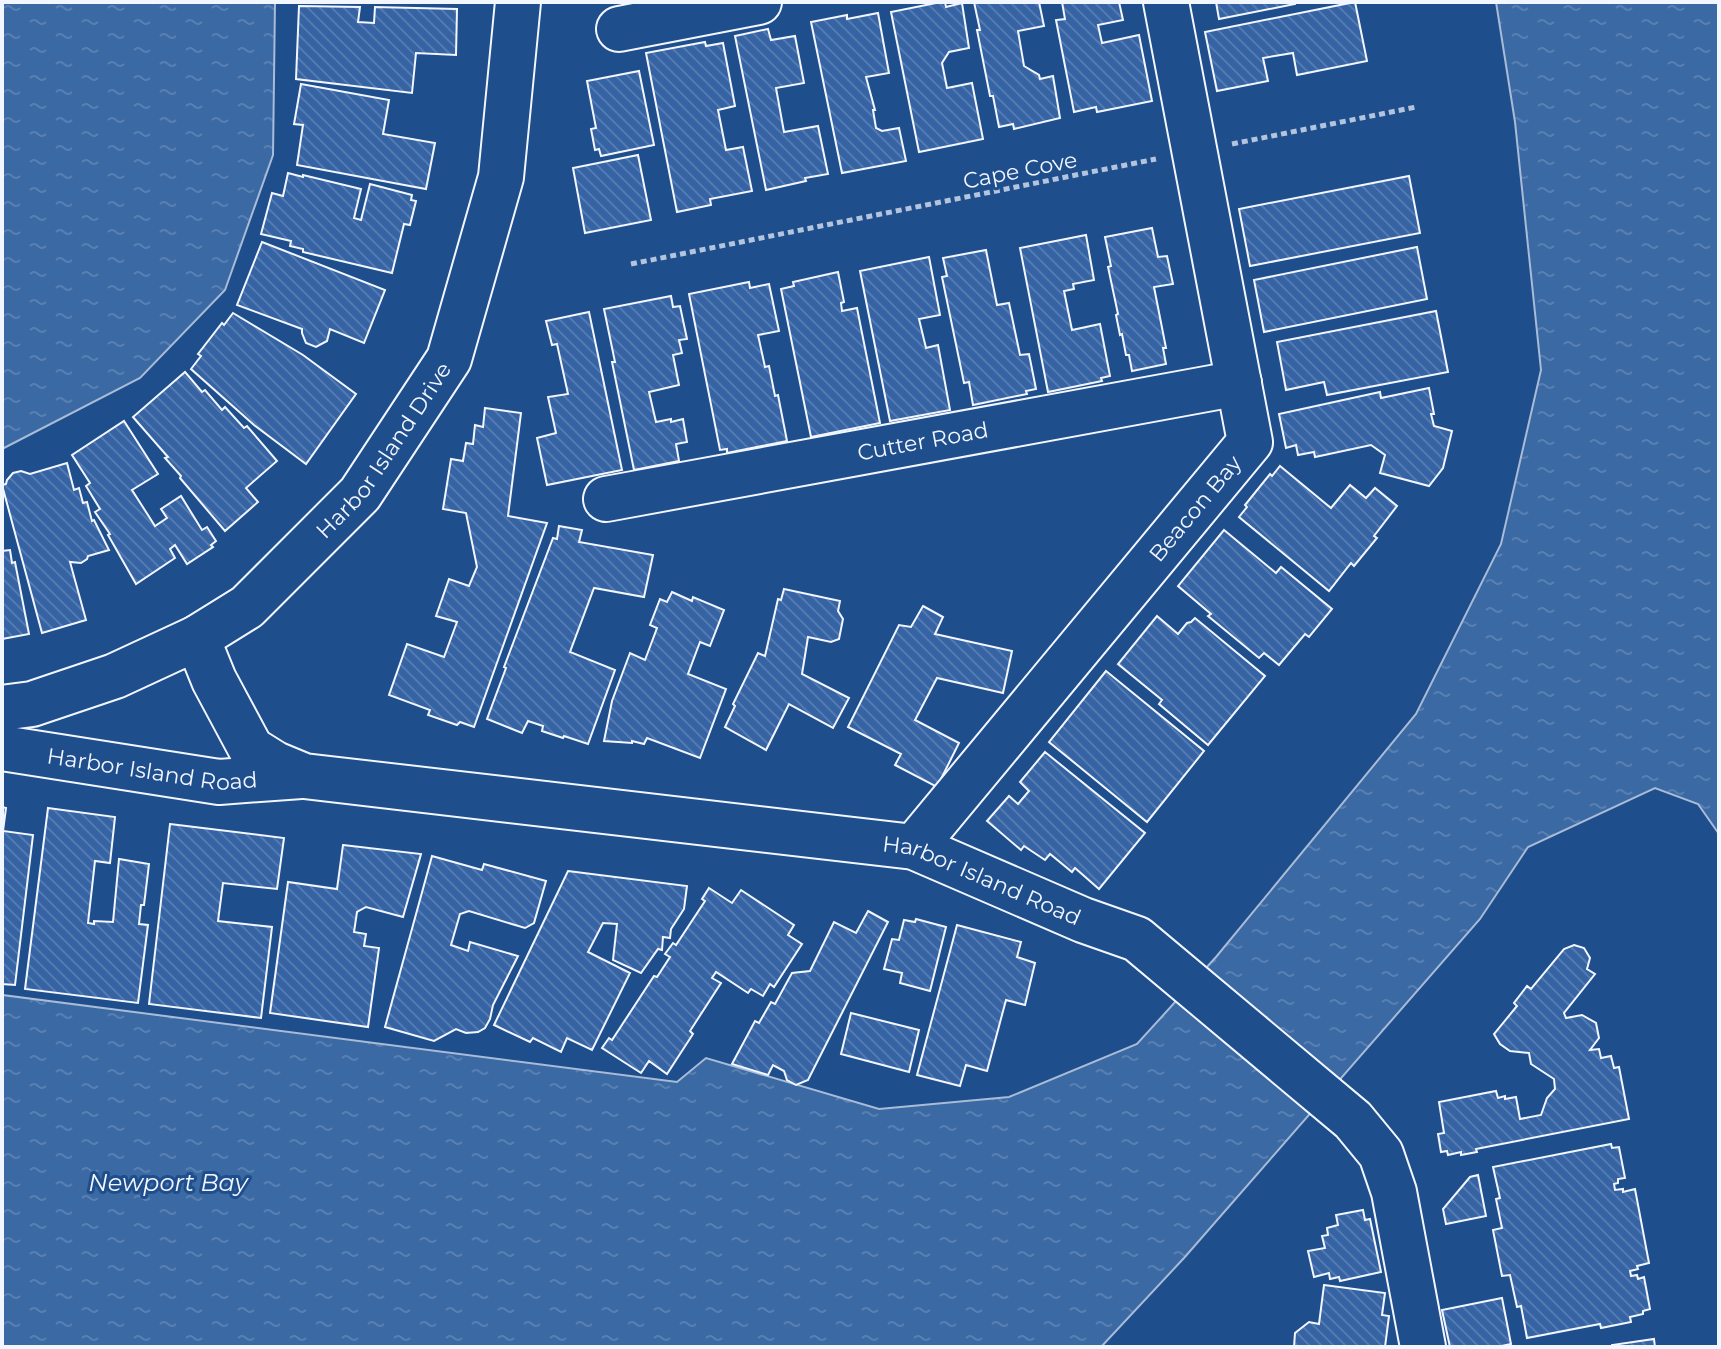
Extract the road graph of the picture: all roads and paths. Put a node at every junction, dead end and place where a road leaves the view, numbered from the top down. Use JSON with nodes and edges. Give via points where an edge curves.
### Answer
{"nodes":[{"id":1,"x":518,"y":2,"type":"edge"},
{"id":2,"x":759,"y":2,"type":"edge"},
{"id":3,"x":1166,"y":2,"type":"edge"},
{"id":4,"x":619,"y":29,"type":"dead end"},
{"id":5,"x":1416,"y":107,"type":"dead end"},
{"id":6,"x":1194,"y":151,"type":"junction"},
{"id":7,"x":631,"y":264,"type":"dead end"},
{"id":8,"x":1239,"y":383,"type":"junction"},
{"id":9,"x":606,"y":499,"type":"dead end"},
{"id":10,"x":197,"y":638,"type":"junction"},
{"id":11,"x":2,"y":708,"type":"edge"},
{"id":12,"x":2,"y":748,"type":"edge"},
{"id":13,"x":304,"y":776,"type":"junction"},
{"id":14,"x":914,"y":847,"type":"junction"},
{"id":15,"x":1423,"y":1347,"type":"edge"}],
"edges":[{"from":1,"to":10,"type":"street","name":"Harbor Island Drive","via":[[501,177],[449,359],[360,494],[247,607]]},
{"from":2,"to":4,"type":"street"},
{"from":3,"to":6,"type":"street","name":"Beacon Bay"},
{"from":5,"to":6,"type":"path","name":"Cape Cove"},
{"from":6,"to":7,"type":"path","name":"Cape Cove"},
{"from":6,"to":8,"type":"street","name":"Beacon Bay"},
{"from":8,"to":9,"type":"street","name":"Cutter Road"},
{"from":8,"to":14,"type":"street","name":"Beacon Bay","via":[[1250,442]]},
{"from":10,"to":11,"type":"street","name":"Harbor Island Drive","via":[[115,676],[32,704]]},
{"from":10,"to":13,"type":"street","name":"Harbor Island Road","via":[[251,749]]},
{"from":12,"to":13,"type":"street","name":"Harbor Island Road","via":[[219,782]]},
{"from":13,"to":14,"type":"street","name":"Harbor Island Road"},
{"from":14,"to":15,"type":"street","name":"Harbor Island Road","via":[[1137,939],[1353,1120],[1381,1154],[1394,1192]]}]}
